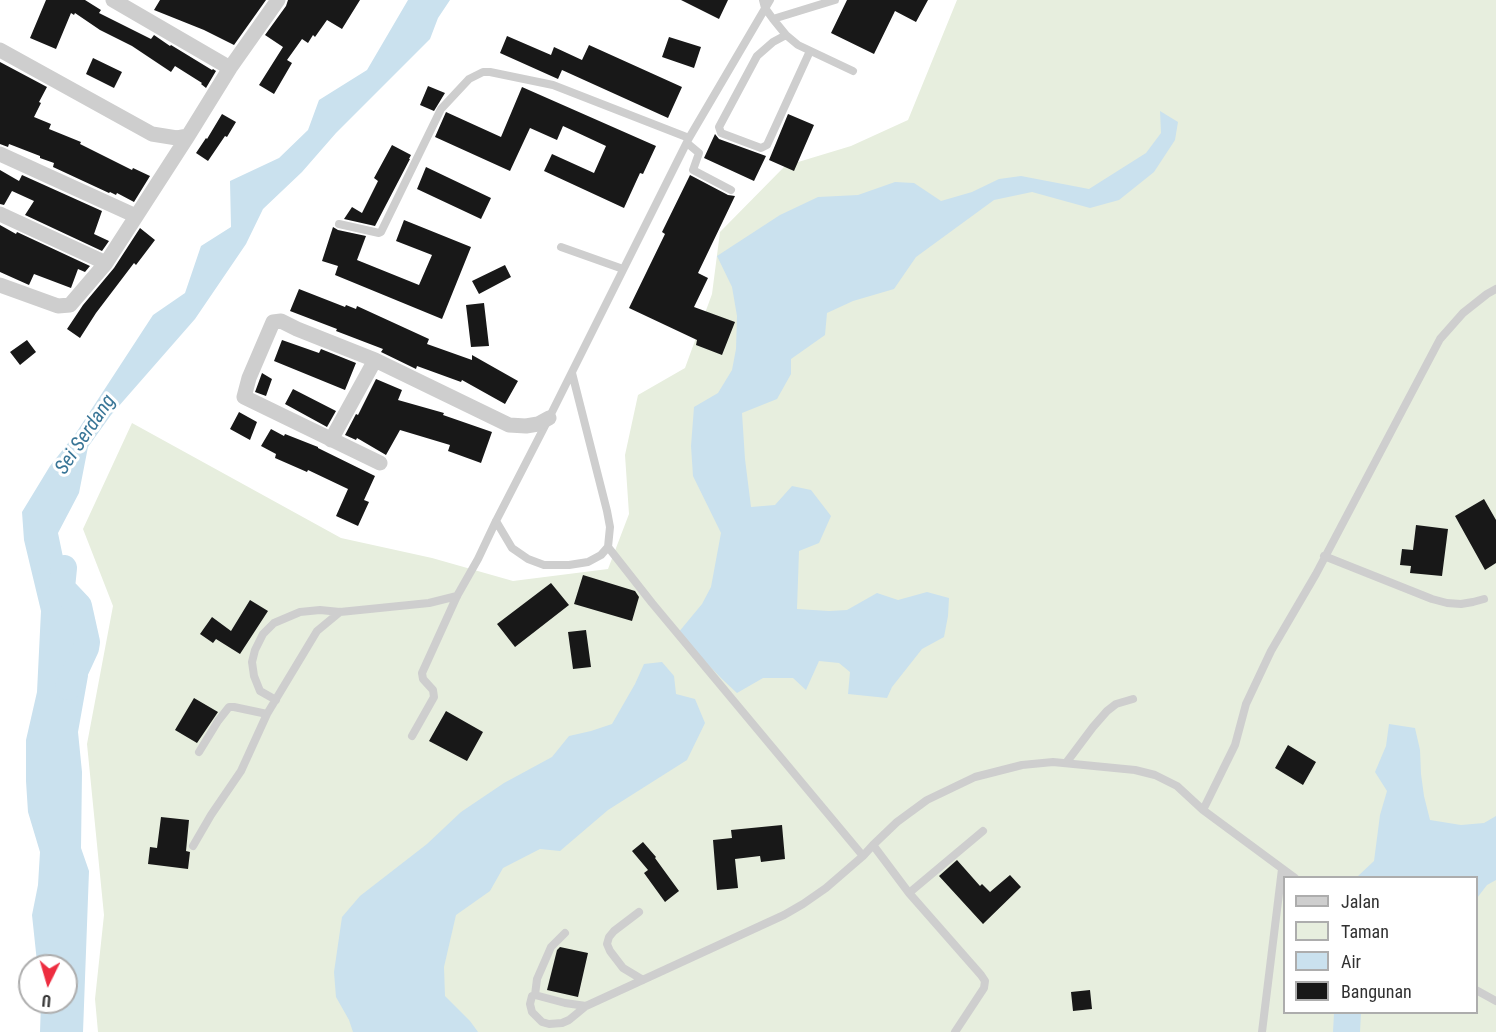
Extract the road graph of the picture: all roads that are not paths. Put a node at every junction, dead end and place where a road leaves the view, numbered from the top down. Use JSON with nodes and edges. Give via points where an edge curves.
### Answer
{"nodes":[{"id":1,"x":113,"y":0,"type":"edge"},
{"id":2,"x":278,"y":0,"type":"edge"},
{"id":3,"x":770,"y":0,"type":"edge"},
{"id":4,"x":835,"y":0,"type":"edge"},
{"id":5,"x":764,"y":4,"type":"edge"},
{"id":6,"x":773,"y":19,"type":"junction"},
{"id":7,"x":786,"y":35,"type":"junction"},
{"id":8,"x":0,"y":50,"type":"edge"},
{"id":9,"x":810,"y":51,"type":"junction"},
{"id":10,"x":230,"y":68,"type":"junction"},
{"id":11,"x":853,"y":71,"type":"dead end"},
{"id":12,"x":188,"y":136,"type":"junction"},
{"id":13,"x":688,"y":140,"type":"junction"},
{"id":14,"x":0,"y":154,"type":"edge"},
{"id":15,"x":731,"y":190,"type":"dead end"},
{"id":16,"x":0,"y":214,"type":"edge"},
{"id":17,"x":136,"y":216,"type":"junction"},
{"id":18,"x":339,"y":224,"type":"dead end"},
{"id":19,"x":561,"y":247,"type":"dead end"},
{"id":20,"x":106,"y":262,"type":"junction"},
{"id":21,"x":623,"y":269,"type":"junction"},
{"id":22,"x":0,"y":285,"type":"edge"},
{"id":23,"x":1496,"y":289,"type":"edge"},
{"id":24,"x":375,"y":360,"type":"junction"},
{"id":25,"x":572,"y":373,"type":"junction"},
{"id":26,"x":549,"y":418,"type":"junction"},
{"id":27,"x":331,"y":440,"type":"junction"},
{"id":28,"x":380,"y":463,"type":"dead end"},
{"id":29,"x":496,"y":521,"type":"junction"},
{"id":30,"x":608,"y":547,"type":"junction"},
{"id":31,"x":1324,"y":556,"type":"junction"},
{"id":32,"x":457,"y":596,"type":"junction"},
{"id":33,"x":1484,"y":599,"type":"dead end"},
{"id":34,"x":340,"y":612,"type":"junction"},
{"id":35,"x":1133,"y":699,"type":"dead end"},
{"id":36,"x":276,"y":700,"type":"junction"},
{"id":37,"x":267,"y":714,"type":"junction"},
{"id":38,"x":412,"y":736,"type":"dead end"},
{"id":39,"x":199,"y":752,"type":"dead end"},
{"id":40,"x":1066,"y":764,"type":"junction"},
{"id":41,"x":1203,"y":810,"type":"junction"},
{"id":42,"x":983,"y":831,"type":"dead end"},
{"id":43,"x":193,"y":846,"type":"dead end"},
{"id":44,"x":873,"y":846,"type":"junction"},
{"id":45,"x":863,"y":856,"type":"junction"},
{"id":46,"x":1282,"y":869,"type":"junction"},
{"id":47,"x":1292,"y":876,"type":"edge"},
{"id":48,"x":909,"y":893,"type":"junction"},
{"id":49,"x":639,"y":912,"type":"dead end"},
{"id":50,"x":565,"y":933,"type":"dead end"},
{"id":51,"x":643,"y":980,"type":"junction"},
{"id":52,"x":1478,"y":991,"type":"edge"},
{"id":53,"x":535,"y":995,"type":"junction"},
{"id":54,"x":1496,"y":1001,"type":"edge"},
{"id":55,"x":586,"y":1006,"type":"junction"},
{"id":56,"x":955,"y":1032,"type":"edge"},
{"id":57,"x":1262,"y":1032,"type":"edge"}],
"edges":[{"from":1,"to":10,"type":"street"},
{"from":2,"to":10,"type":"street"},
{"from":3,"to":5,"type":"lane"},
{"from":4,"to":6,"type":"lane"},
{"from":5,"to":6,"type":"lane"},
{"from":5,"to":13,"type":"lane"},
{"from":6,"to":7,"type":"lane"},
{"from":7,"to":9,"type":"lane"},
{"from":7,"to":9,"type":"lane","via":[[757,56],[719,127],[722,133],[761,148],[767,145]]},
{"from":8,"to":12,"type":"street","via":[[152,134]]},
{"from":9,"to":11,"type":"lane"},
{"from":10,"to":12,"type":"street"},
{"from":12,"to":17,"type":"street"},
{"from":13,"to":15,"type":"lane","via":[[699,153],[693,170]]},
{"from":13,"to":18,"type":"lane","via":[[554,85],[483,72],[469,79],[441,109],[381,232]]},
{"from":13,"to":21,"type":"lane"},
{"from":14,"to":17,"type":"street"},
{"from":16,"to":20,"type":"street"},
{"from":17,"to":20,"type":"street"},
{"from":19,"to":21,"type":"lane"},
{"from":20,"to":22,"type":"street","via":[[66,306]]},
{"from":21,"to":25,"type":"lane"},
{"from":23,"to":31,"type":"lane","via":[[1462,313],[1440,339]]},
{"from":24,"to":26,"type":"street","via":[[509,425],[538,424]]},
{"from":24,"to":27,"type":"street"},
{"from":24,"to":27,"type":"street","via":[[281,321],[273,322],[244,397]]},
{"from":25,"to":26,"type":"lane"},
{"from":25,"to":30,"type":"lane","via":[[607,511]]},
{"from":26,"to":29,"type":"lane"},
{"from":27,"to":28,"type":"street"},
{"from":29,"to":30,"type":"lane","via":[[512,548],[543,565],[588,562]]},
{"from":29,"to":32,"type":"lane"},
{"from":30,"to":45,"type":"lane"},
{"from":31,"to":33,"type":"lane","via":[[1432,599],[1461,604]]},
{"from":31,"to":41,"type":"lane","via":[[1267,658],[1246,704],[1235,745]]},
{"from":32,"to":34,"type":"lane","via":[[429,603]]},
{"from":32,"to":38,"type":"lane","via":[[422,673],[434,690],[434,697]]},
{"from":34,"to":36,"type":"lane","via":[[317,631]]},
{"from":34,"to":36,"type":"lane","via":[[300,612],[274,623],[263,634],[252,662],[254,676],[261,691]]},
{"from":35,"to":40,"type":"lane","via":[[1107,711]]},
{"from":36,"to":37,"type":"lane"},
{"from":37,"to":39,"type":"lane","via":[[229,708]]},
{"from":37,"to":43,"type":"lane","via":[[241,771]]},
{"from":40,"to":41,"type":"lane","via":[[1155,775],[1177,786]]},
{"from":40,"to":44,"type":"lane","via":[[1022,765],[975,777],[927,800]]},
{"from":41,"to":46,"type":"lane"},
{"from":42,"to":48,"type":"lane"},
{"from":44,"to":45,"type":"lane"},
{"from":44,"to":48,"type":"lane"},
{"from":45,"to":51,"type":"lane","via":[[826,888],[784,915]]},
{"from":46,"to":47,"type":"lane"},
{"from":46,"to":57,"type":"lane"},
{"from":48,"to":56,"type":"lane","via":[[985,981]]},
{"from":49,"to":51,"type":"lane","via":[[614,931],[607,944],[623,968]]},
{"from":50,"to":53,"type":"lane","via":[[551,947],[537,979]]},
{"from":51,"to":55,"type":"lane"},
{"from":52,"to":54,"type":"lane"},
{"from":53,"to":55,"type":"lane"},
{"from":53,"to":55,"type":"lane","via":[[530,1004],[532,1012],[549,1024],[569,1020]]}]}
